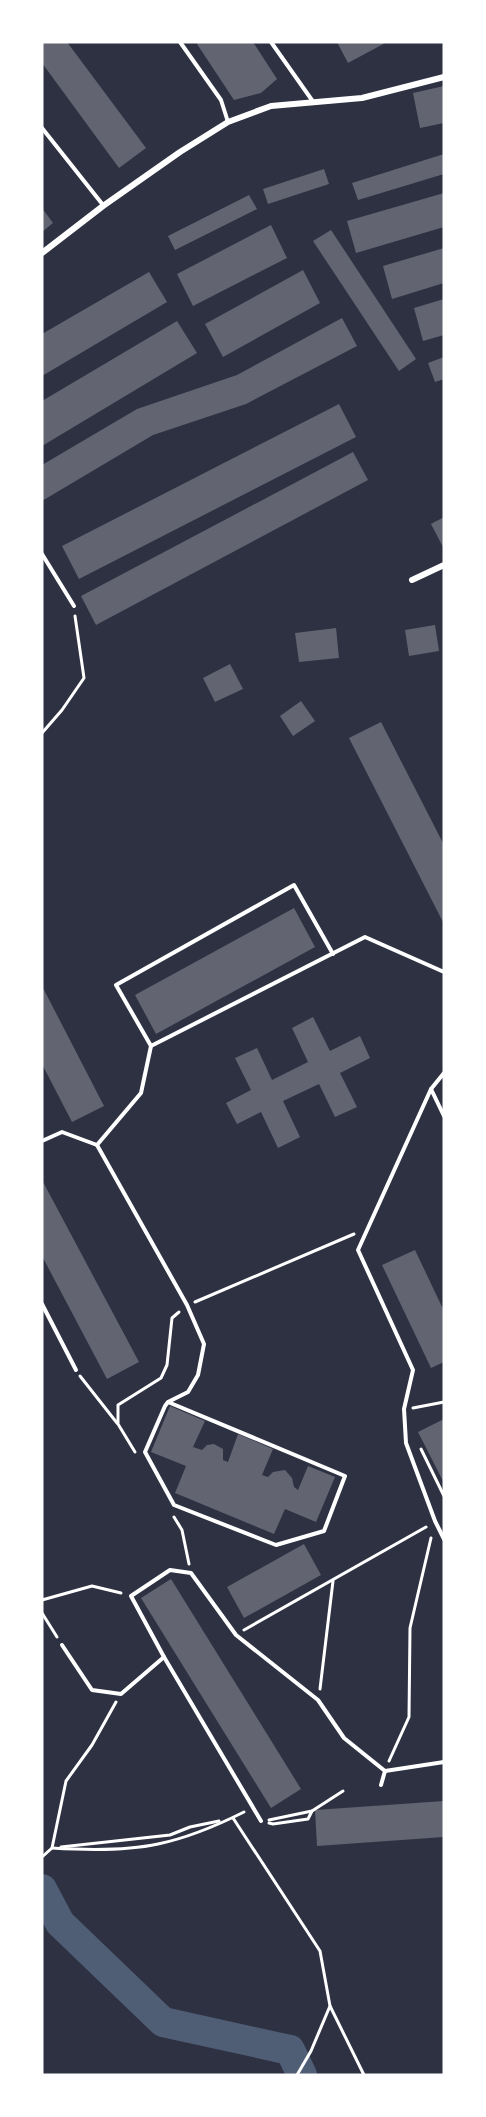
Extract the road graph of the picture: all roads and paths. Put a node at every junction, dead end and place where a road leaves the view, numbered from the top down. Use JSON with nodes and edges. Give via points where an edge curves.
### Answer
{"nodes":[{"id":1,"x":180,"y":42,"type":"edge"},
{"id":2,"x":272,"y":42,"type":"edge"},
{"id":3,"x":444,"y":77,"type":"edge"},
{"id":4,"x":314,"y":103,"type":"junction"},
{"id":5,"x":228,"y":122,"type":"junction"},
{"id":6,"x":42,"y":128,"type":"edge"},
{"id":7,"x":103,"y":206,"type":"junction"},
{"id":8,"x":42,"y":253,"type":"edge"},
{"id":9,"x":42,"y":554,"type":"edge"},
{"id":10,"x":444,"y":565,"type":"edge"},
{"id":11,"x":412,"y":580,"type":"dead end"},
{"id":12,"x":74,"y":606,"type":"joint"},
{"id":13,"x":42,"y":733,"type":"edge"},
{"id":14,"x":333,"y":954,"type":"junction"},
{"id":15,"x":444,"y":972,"type":"edge"},
{"id":16,"x":151,"y":1046,"type":"junction"},
{"id":17,"x":444,"y":1073,"type":"edge"},
{"id":18,"x":431,"y":1089,"type":"junction"},
{"id":19,"x":444,"y":1116,"type":"edge"},
{"id":20,"x":42,"y":1141,"type":"edge"},
{"id":21,"x":97,"y":1145,"type":"junction"},
{"id":22,"x":367,"y":1228,"type":"junction"},
{"id":23,"x":203,"y":1298,"type":"dead end"},
{"id":24,"x":42,"y":1305,"type":"edge"},
{"id":25,"x":76,"y":1370,"type":"joint"},
{"id":26,"x":168,"y":1402,"type":"junction"},
{"id":27,"x":444,"y":1402,"type":"edge"},
{"id":28,"x":404,"y":1409,"type":"junction"},
{"id":29,"x":118,"y":1424,"type":"dead end"},
{"id":30,"x":420,"y":1449,"type":"dead end"},
{"id":31,"x":444,"y":1496,"type":"edge"},
{"id":32,"x":435,"y":1521,"type":"junction"},
{"id":33,"x":444,"y":1539,"type":"edge"},
{"id":34,"x":183,"y":1540,"type":"dead end"},
{"id":35,"x":191,"y":1573,"type":"junction"},
{"id":36,"x":333,"y":1581,"type":"junction"},
{"id":37,"x":131,"y":1596,"type":"junction"},
{"id":38,"x":42,"y":1600,"type":"edge"},
{"id":39,"x":42,"y":1613,"type":"edge"},
{"id":40,"x":236,"y":1635,"type":"junction"},
{"id":41,"x":62,"y":1645,"type":"joint"},
{"id":42,"x":164,"y":1657,"type":"junction"},
{"id":43,"x":121,"y":1694,"type":"junction"},
{"id":44,"x":318,"y":1700,"type":"junction"},
{"id":45,"x":444,"y":1762,"type":"edge"},
{"id":46,"x":385,"y":1771,"type":"junction"},
{"id":47,"x":381,"y":1785,"type":"dead end"},
{"id":48,"x":343,"y":1791,"type":"dead end"},
{"id":49,"x":312,"y":1811,"type":"junction"},
{"id":50,"x":233,"y":1818,"type":"junction"},
{"id":51,"x":261,"y":1821,"type":"junction"},
{"id":52,"x":51,"y":1848,"type":"junction"},
{"id":53,"x":42,"y":1857,"type":"edge"},
{"id":54,"x":330,"y":2006,"type":"junction"},
{"id":55,"x":297,"y":2075,"type":"edge"},
{"id":56,"x":364,"y":2075,"type":"edge"}],
"edges":[{"from":1,"to":5,"type":"lane","via":[[221,100]]},
{"from":2,"to":4,"type":"lane"},
{"from":3,"to":4,"type":"street","via":[[362,98]]},
{"from":4,"to":5,"type":"street","via":[[271,106]]},
{"from":5,"to":7,"type":"street"},
{"from":6,"to":7,"type":"lane"},
{"from":7,"to":8,"type":"street"},
{"from":9,"to":12,"type":"lane"},
{"from":10,"to":11,"type":"street"},
{"from":12,"to":13,"type":"path","via":[[84,678]]},
{"from":14,"to":15,"type":"lane","via":[[365,937]]},
{"from":14,"to":16,"type":"lane"},
{"from":14,"to":16,"type":"lane","via":[[294,885],[117,985]]},
{"from":16,"to":21,"type":"lane","via":[[141,1093]]},
{"from":17,"to":18,"type":"lane"},
{"from":18,"to":19,"type":"lane"},
{"from":18,"to":22,"type":"lane"},
{"from":20,"to":21,"type":"lane","via":[[62,1132]]},
{"from":21,"to":26,"type":"lane","via":[[187,1305],[204,1344],[198,1375],[188,1392]]},
{"from":22,"to":23,"type":"path"},
{"from":22,"to":28,"type":"lane","via":[[358,1250],[413,1370]]},
{"from":24,"to":25,"type":"lane"},
{"from":25,"to":29,"type":"path"},
{"from":26,"to":26,"type":"lane","via":[[345,1476],[324,1531],[276,1545],[174,1505],[145,1452]]},
{"from":27,"to":28,"type":"path"},
{"from":28,"to":32,"type":"lane","via":[[406,1443]]},
{"from":30,"to":31,"type":"path"},
{"from":32,"to":33,"type":"lane"},
{"from":32,"to":36,"type":"path"},
{"from":32,"to":46,"type":"path","via":[[410,1628],[409,1717]]},
{"from":34,"to":35,"type":"path"},
{"from":35,"to":37,"type":"lane","via":[[170,1570]]},
{"from":35,"to":40,"type":"lane"},
{"from":36,"to":40,"type":"path"},
{"from":36,"to":44,"type":"path"},
{"from":37,"to":38,"type":"path","via":[[92,1586]]},
{"from":37,"to":42,"type":"lane"},
{"from":39,"to":41,"type":"path"},
{"from":40,"to":44,"type":"lane"},
{"from":41,"to":43,"type":"lane","via":[[92,1689]]},
{"from":42,"to":43,"type":"lane"},
{"from":42,"to":51,"type":"lane"},
{"from":43,"to":52,"type":"path","via":[[66,1781]]},
{"from":44,"to":46,"type":"lane","via":[[344,1738]]},
{"from":45,"to":46,"type":"lane"},
{"from":46,"to":47,"type":"lane"},
{"from":48,"to":49,"type":"path"},
{"from":49,"to":51,"type":"path"},
{"from":49,"to":51,"type":"path","via":[[308,1819],[273,1824]]},
{"from":50,"to":52,"type":"path","via":[[170,1834]]},
{"from":50,"to":52,"type":"path","via":[[157,1845],[87,1850]]},
{"from":50,"to":54,"type":"path","via":[[320,1951]]},
{"from":52,"to":53,"type":"path"},
{"from":54,"to":55,"type":"path"},
{"from":54,"to":56,"type":"path"}]}
